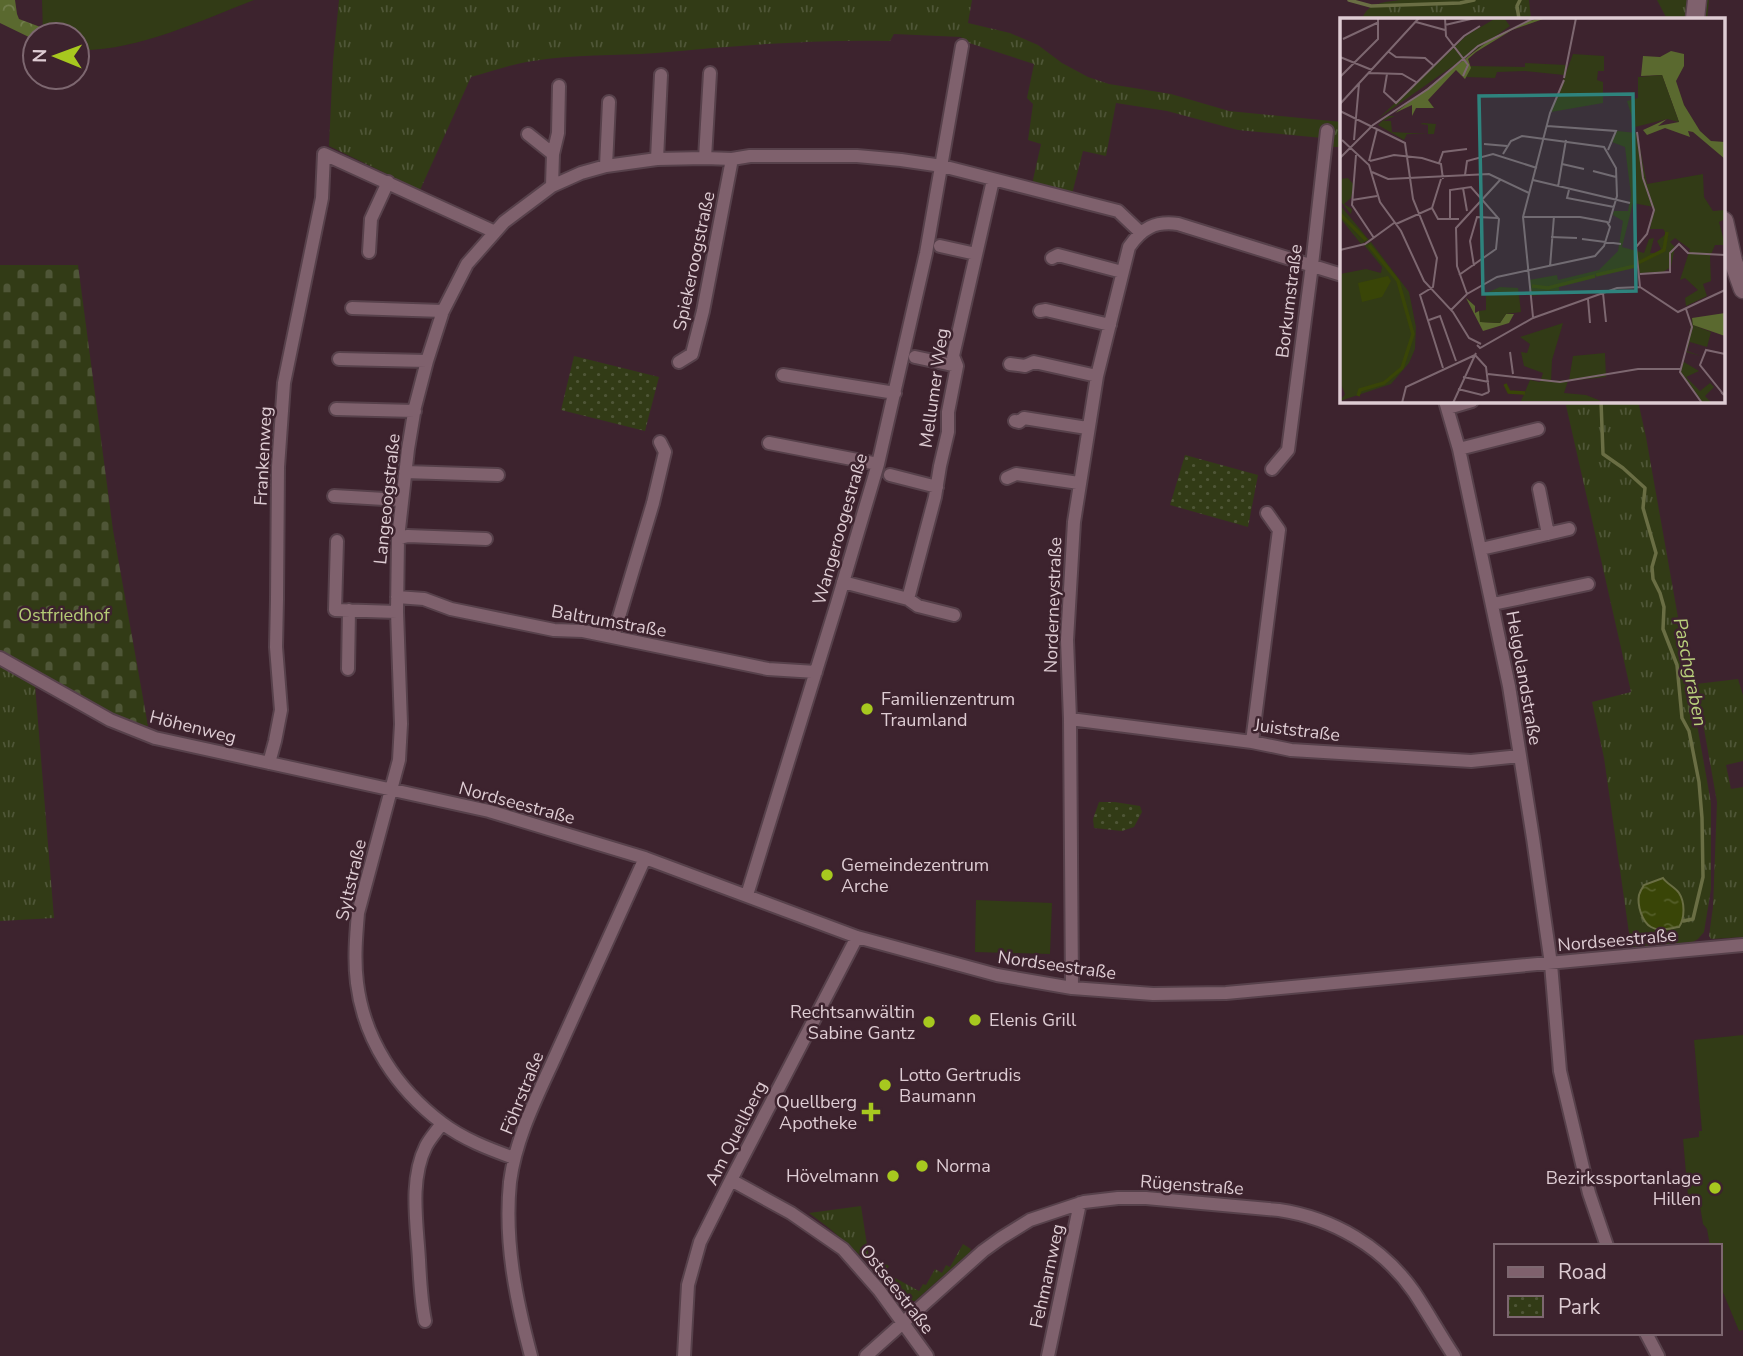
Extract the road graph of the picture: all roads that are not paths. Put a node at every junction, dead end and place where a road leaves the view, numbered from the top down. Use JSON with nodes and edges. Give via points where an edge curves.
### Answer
{"nodes":[{"id":1,"x":1697,"y":0,"type":"edge"},
{"id":2,"x":1695,"y":18,"type":"edge"},
{"id":3,"x":962,"y":46,"type":"dead end"},
{"id":4,"x":710,"y":74,"type":"dead end"},
{"id":5,"x":661,"y":75,"type":"dead end"},
{"id":6,"x":559,"y":86,"type":"dead end"},
{"id":7,"x":609,"y":102,"type":"dead end"},
{"id":8,"x":1326,"y":131,"type":"dead end"},
{"id":9,"x":528,"y":134,"type":"dead end"},
{"id":10,"x":553,"y":154,"type":"junction"},
{"id":11,"x":705,"y":158,"type":"junction"},
{"id":12,"x":657,"y":159,"type":"junction"},
{"id":13,"x":732,"y":159,"type":"junction"},
{"id":14,"x":606,"y":166,"type":"junction"},
{"id":15,"x":942,"y":166,"type":"junction"},
{"id":16,"x":993,"y":180,"type":"junction"},
{"id":17,"x":387,"y":182,"type":"junction"},
{"id":18,"x":552,"y":186,"type":"junction"},
{"id":19,"x":1726,"y":230,"type":"edge"},
{"id":20,"x":495,"y":232,"type":"junction"},
{"id":21,"x":1140,"y":232,"type":"junction"},
{"id":22,"x":940,"y":246,"type":"dead end"},
{"id":23,"x":369,"y":252,"type":"dead end"},
{"id":24,"x":976,"y":254,"type":"junction"},
{"id":25,"x":1052,"y":258,"type":"dead end"},
{"id":26,"x":1312,"y":265,"type":"junction"},
{"id":27,"x":1122,"y":272,"type":"junction"},
{"id":28,"x":1340,"y":274,"type":"edge"},
{"id":29,"x":1743,"y":289,"type":"edge"},
{"id":30,"x":352,"y":308,"type":"dead end"},
{"id":31,"x":443,"y":311,"type":"junction"},
{"id":32,"x":1040,"y":312,"type":"dead end"},
{"id":33,"x":1110,"y":325,"type":"junction"},
{"id":34,"x":915,"y":357,"type":"dead end"},
{"id":35,"x":339,"y":359,"type":"dead end"},
{"id":36,"x":427,"y":361,"type":"junction"},
{"id":37,"x":679,"y":362,"type":"dead end"},
{"id":38,"x":1010,"y":364,"type":"dead end"},
{"id":39,"x":957,"y":366,"type":"junction"},
{"id":40,"x":783,"y":375,"type":"dead end"},
{"id":41,"x":1097,"y":376,"type":"junction"},
{"id":42,"x":895,"y":393,"type":"junction"},
{"id":43,"x":1446,"y":404,"type":"edge"},
{"id":44,"x":337,"y":409,"type":"dead end"},
{"id":45,"x":415,"y":411,"type":"junction"},
{"id":46,"x":1015,"y":421,"type":"dead end"},
{"id":47,"x":1087,"y":428,"type":"junction"},
{"id":48,"x":1538,"y":429,"type":"dead end"},
{"id":49,"x":660,"y":442,"type":"dead end"},
{"id":50,"x":769,"y":443,"type":"dead end"},
{"id":51,"x":1459,"y":449,"type":"junction"},
{"id":52,"x":878,"y":464,"type":"junction"},
{"id":53,"x":1272,"y":469,"type":"dead end"},
{"id":54,"x":405,"y":472,"type":"junction"},
{"id":55,"x":498,"y":475,"type":"dead end"},
{"id":56,"x":890,"y":475,"type":"dead end"},
{"id":57,"x":1007,"y":478,"type":"dead end"},
{"id":58,"x":1079,"y":483,"type":"junction"},
{"id":59,"x":937,"y":487,"type":"junction"},
{"id":60,"x":1539,"y":489,"type":"dead end"},
{"id":61,"x":334,"y":496,"type":"dead end"},
{"id":62,"x":401,"y":500,"type":"junction"},
{"id":63,"x":1266,"y":513,"type":"dead end"},
{"id":64,"x":1569,"y":530,"type":"dead end"},
{"id":65,"x":1548,"y":534,"type":"junction"},
{"id":66,"x":398,"y":538,"type":"junction"},
{"id":67,"x":486,"y":539,"type":"dead end"},
{"id":68,"x":337,"y":541,"type":"dead end"},
{"id":69,"x":1481,"y":549,"type":"junction"},
{"id":70,"x":843,"y":582,"type":"junction"},
{"id":71,"x":1588,"y":584,"type":"dead end"},
{"id":72,"x":397,"y":597,"type":"junction"},
{"id":73,"x":908,"y":599,"type":"junction"},
{"id":74,"x":1493,"y":604,"type":"junction"},
{"id":75,"x":349,"y":610,"type":"junction"},
{"id":76,"x":397,"y":612,"type":"junction"},
{"id":77,"x":954,"y":615,"type":"dead end"},
{"id":78,"x":613,"y":637,"type":"junction"},
{"id":79,"x":0,"y":658,"type":"edge"},
{"id":80,"x":348,"y":669,"type":"dead end"},
{"id":81,"x":816,"y":672,"type":"junction"},
{"id":82,"x":1070,"y":719,"type":"junction"},
{"id":83,"x":1252,"y":742,"type":"junction"},
{"id":84,"x":1520,"y":756,"type":"junction"},
{"id":85,"x":269,"y":763,"type":"junction"},
{"id":86,"x":391,"y":790,"type":"junction"},
{"id":87,"x":645,"y":858,"type":"junction"},
{"id":88,"x":747,"y":895,"type":"junction"},
{"id":89,"x":857,"y":937,"type":"junction"},
{"id":90,"x":1743,"y":945,"type":"edge"},
{"id":91,"x":1551,"y":964,"type":"junction"},
{"id":92,"x":1072,"y":988,"type":"junction"},
{"id":93,"x":442,"y":1123,"type":"junction"},
{"id":94,"x":514,"y":1158,"type":"junction"},
{"id":95,"x":731,"y":1180,"type":"junction"},
{"id":96,"x":1080,"y":1203,"type":"junction"},
{"id":97,"x":1606,"y":1244,"type":"edge"},
{"id":98,"x":425,"y":1321,"type":"dead end"},
{"id":99,"x":904,"y":1322,"type":"junction"},
{"id":100,"x":1647,"y":1335,"type":"edge"},
{"id":101,"x":531,"y":1356,"type":"edge"},
{"id":102,"x":684,"y":1356,"type":"edge"},
{"id":103,"x":866,"y":1356,"type":"edge"},
{"id":104,"x":927,"y":1356,"type":"edge"},
{"id":105,"x":1048,"y":1356,"type":"edge"},
{"id":106,"x":1454,"y":1356,"type":"edge"},
{"id":107,"x":1658,"y":1356,"type":"edge"}],
"edges":[{"from":1,"to":2,"type":"main road"},
{"from":3,"to":15,"type":"street","name":"Wangeroogestraße"},
{"from":4,"to":11,"type":"street"},
{"from":5,"to":12,"type":"street"},
{"from":6,"to":10,"type":"street"},
{"from":7,"to":14,"type":"street"},
{"from":8,"to":26,"type":"street","name":"Borkumstraße"},
{"from":9,"to":10,"type":"street"},
{"from":10,"to":18,"type":"street"},
{"from":11,"to":12,"type":"street","name":"Langeoogstraße"},
{"from":11,"to":13,"type":"street","name":"Langeoogstraße"},
{"from":12,"to":14,"type":"street","name":"Langeoogstraße"},
{"from":13,"to":15,"type":"street","name":"Langeoogstraße","via":[[857,156]]},
{"from":13,"to":37,"type":"street","name":"Spiekeroogstraße","via":[[692,354]]},
{"from":14,"to":18,"type":"street","name":"Langeoogstraße"},
{"from":15,"to":16,"type":"street"},
{"from":15,"to":42,"type":"street","name":"Wangeroogestraße"},
{"from":16,"to":21,"type":"street","via":[[1118,211]]},
{"from":16,"to":24,"type":"street","name":"Mellumer Weg"},
{"from":17,"to":20,"type":"street"},
{"from":17,"to":23,"type":"street","via":[[371,219]]},
{"from":17,"to":85,"type":"street","name":"Frankenweg","via":[[324,153],[322,198],[284,383],[276,647],[281,710]]},
{"from":18,"to":20,"type":"street","name":"Langeoogstraße"},
{"from":19,"to":29,"type":"main road"},
{"from":20,"to":31,"type":"street","name":"Langeoogstraße","via":[[467,264]]},
{"from":21,"to":26,"type":"street","via":[[1165,222],[1178,224]]},
{"from":21,"to":27,"type":"street","name":"Norderneystraße","via":[[1129,247]]},
{"from":22,"to":24,"type":"street"},
{"from":24,"to":39,"type":"street","name":"Mellumer Weg","via":[[953,356]]},
{"from":25,"to":27,"type":"street","via":[[1058,255]]},
{"from":26,"to":28,"type":"street"},
{"from":26,"to":53,"type":"street","name":"Borkumstraße","via":[[1288,450]]},
{"from":27,"to":33,"type":"street","name":"Norderneystraße"},
{"from":30,"to":31,"type":"street"},
{"from":31,"to":36,"type":"street","name":"Langeoogstraße"},
{"from":32,"to":33,"type":"street"},
{"from":33,"to":41,"type":"street","name":"Norderneystraße"},
{"from":34,"to":39,"type":"street"},
{"from":35,"to":36,"type":"street"},
{"from":36,"to":45,"type":"street","name":"Langeoogstraße"},
{"from":38,"to":41,"type":"street","via":[[1034,362]]},
{"from":39,"to":59,"type":"street","name":"Mellumer Weg"},
{"from":40,"to":42,"type":"street"},
{"from":41,"to":47,"type":"street","name":"Norderneystraße"},
{"from":42,"to":52,"type":"street","name":"Wangeroogestraße"},
{"from":43,"to":51,"type":"street","name":"Helgolandstraße"},
{"from":44,"to":45,"type":"street"},
{"from":45,"to":54,"type":"street","name":"Langeoogstraße"},
{"from":46,"to":47,"type":"street","via":[[1024,418]]},
{"from":47,"to":58,"type":"street","name":"Norderneystraße"},
{"from":48,"to":51,"type":"street"},
{"from":49,"to":78,"type":"street","via":[[665,452],[656,492]]},
{"from":50,"to":52,"type":"street"},
{"from":51,"to":69,"type":"street","name":"Helgolandstraße"},
{"from":52,"to":70,"type":"street","name":"Wangeroogestraße"},
{"from":54,"to":55,"type":"street"},
{"from":54,"to":62,"type":"street","name":"Langeoogstraße"},
{"from":56,"to":59,"type":"street"},
{"from":57,"to":58,"type":"street","via":[[1016,474]]},
{"from":58,"to":82,"type":"street","name":"Norderneystraße","via":[[1067,640]]},
{"from":59,"to":73,"type":"street","name":"Mellumer Weg"},
{"from":60,"to":65,"type":"street"},
{"from":61,"to":62,"type":"street"},
{"from":62,"to":66,"type":"street","name":"Langeoogstraße"},
{"from":63,"to":83,"type":"street","via":[[1279,530]]},
{"from":64,"to":65,"type":"street"},
{"from":65,"to":69,"type":"street"},
{"from":66,"to":67,"type":"street"},
{"from":66,"to":72,"type":"street","name":"Langeoogstraße"},
{"from":68,"to":75,"type":"street","via":[[335,610]]},
{"from":69,"to":74,"type":"street","name":"Helgolandstraße"},
{"from":70,"to":73,"type":"street"},
{"from":70,"to":81,"type":"street","name":"Wangeroogestraße"},
{"from":71,"to":74,"type":"street"},
{"from":72,"to":76,"type":"street","name":"Langeoogstraße"},
{"from":72,"to":78,"type":"street","name":"Baltrumstraße"},
{"from":73,"to":77,"type":"street"},
{"from":74,"to":84,"type":"street","name":"Helgolandstraße"},
{"from":75,"to":76,"type":"street"},
{"from":75,"to":80,"type":"street"},
{"from":76,"to":86,"type":"street","name":"Langeoogstraße","via":[[401,724]]},
{"from":78,"to":81,"type":"street","name":"Baltrumstraße","via":[[768,669]]},
{"from":79,"to":85,"type":"street","name":"Höhenweg","via":[[81,705],[142,733]]},
{"from":81,"to":88,"type":"street","name":"Wangeroogestraße"},
{"from":82,"to":83,"type":"street","name":"Juiststraße"},
{"from":82,"to":92,"type":"street","name":"Norderneystraße"},
{"from":83,"to":84,"type":"street","name":"Juiststraße","via":[[1291,750],[1429,759]]},
{"from":84,"to":91,"type":"street","name":"Helgolandstraße"},
{"from":85,"to":86,"type":"street","name":"Höhenweg"},
{"from":86,"to":87,"type":"street","name":"Nordseestraße","via":[[489,811]]},
{"from":86,"to":93,"type":"street","name":"Syltstraße","via":[[358,913],[356,982],[371,1038],[382,1059]]},
{"from":87,"to":88,"type":"street","name":"Nordseestraße"},
{"from":87,"to":94,"type":"street","name":"Föhrstraße"},
{"from":88,"to":89,"type":"street","name":"Nordseestraße"},
{"from":89,"to":92,"type":"street","name":"Nordseestraße","via":[[997,975]]},
{"from":89,"to":95,"type":"street","name":"Am Quellberg"},
{"from":90,"to":91,"type":"street","name":"Nordseestraße"},
{"from":91,"to":92,"type":"street","name":"Nordseestraße","via":[[1226,993],[1162,995]]},
{"from":91,"to":97,"type":"street","name":"Helgolandstraße","via":[[1560,1071],[1589,1193]]},
{"from":93,"to":94,"type":"street","name":"Syltstraße"},
{"from":93,"to":98,"type":"street","via":[[426,1146],[416,1185]]},
{"from":94,"to":101,"type":"street","name":"Föhrstraße","via":[[510,1245]]},
{"from":95,"to":99,"type":"street","name":"Ostseestraße","via":[[843,1249]]},
{"from":95,"to":102,"type":"street","name":"Am Quellberg","via":[[700,1242],[690,1278]]},
{"from":96,"to":99,"type":"street","name":"Rügenstraße","via":[[1030,1220],[1001,1238]]},
{"from":96,"to":105,"type":"street","name":"Fehmarnweg"},
{"from":96,"to":106,"type":"street","name":"Rügenstraße","via":[[1146,1198],[1279,1210],[1319,1220],[1353,1234],[1399,1274]]},
{"from":99,"to":103,"type":"street","name":"Rügenstraße"},
{"from":99,"to":104,"type":"street","name":"Ostseestraße"},
{"from":100,"to":107,"type":"street"}]}
